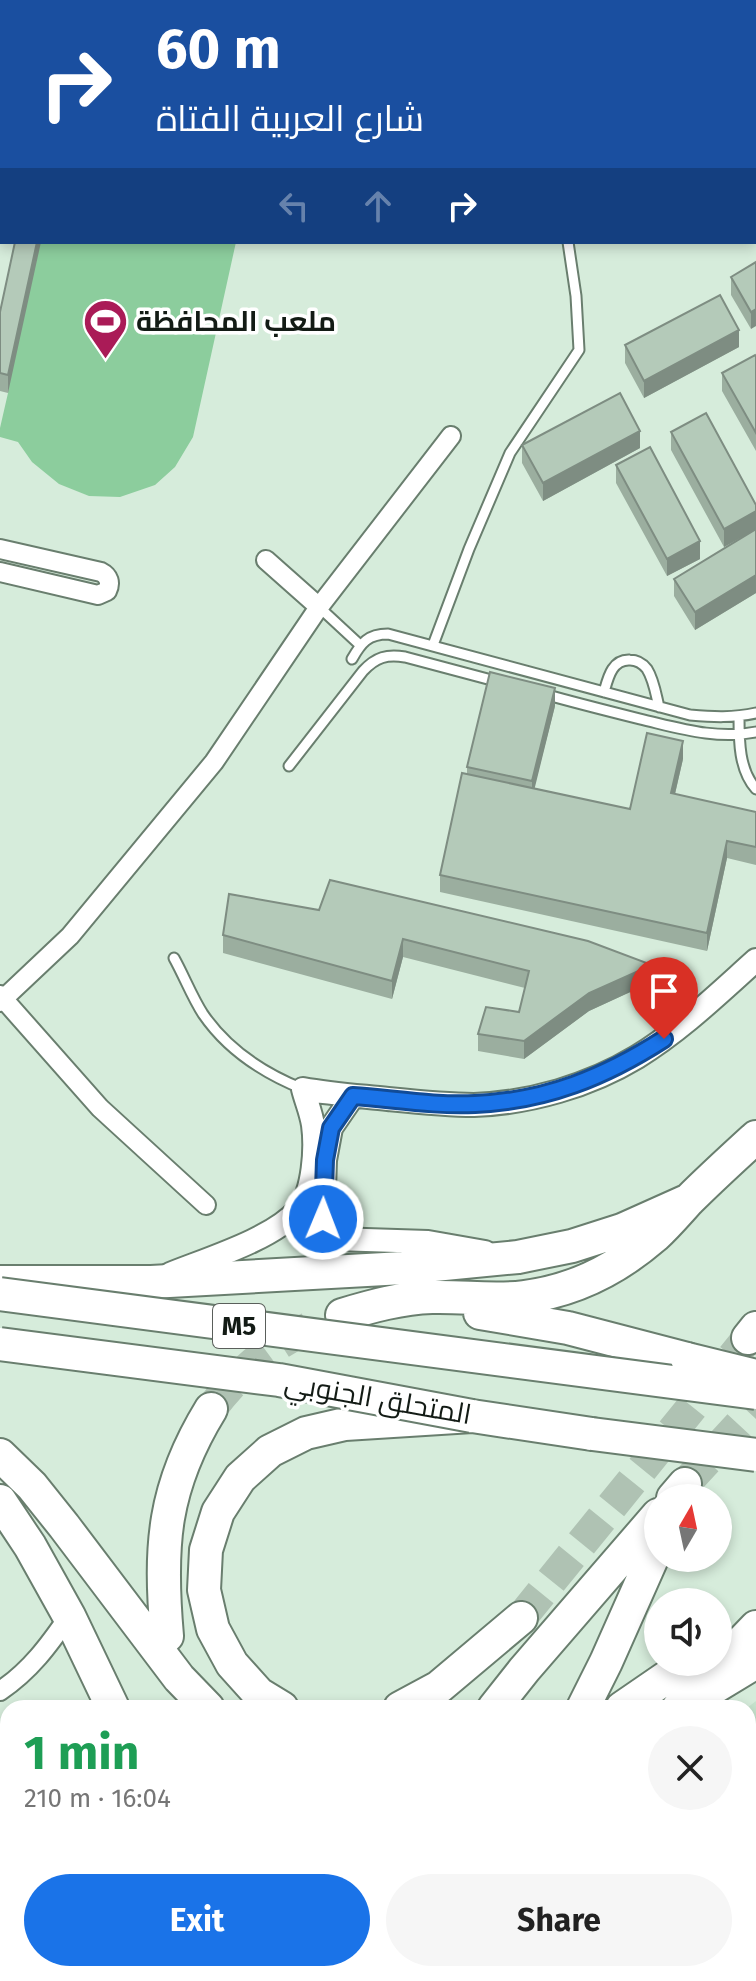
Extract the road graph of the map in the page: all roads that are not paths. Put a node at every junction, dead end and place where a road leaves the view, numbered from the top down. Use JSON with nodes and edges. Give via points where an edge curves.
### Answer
{"nodes":[{"id":1,"x":568,"y":244,"type":"edge"},
{"id":2,"x":451,"y":436,"type":"dead end"},
{"id":3,"x":0,"y":549,"type":"edge"},
{"id":4,"x":266,"y":560,"type":"dead end"},
{"id":5,"x":0,"y":572,"type":"edge"},
{"id":6,"x":319,"y":607,"type":"junction"},
{"id":7,"x":360,"y":645,"type":"junction"},
{"id":8,"x":433,"y":645,"type":"junction"},
{"id":9,"x":352,"y":659,"type":"dead end"},
{"id":10,"x":512,"y":686,"type":"edge"},
{"id":11,"x":592,"y":689,"type":"junction"},
{"id":12,"x":527,"y":690,"type":"edge"},
{"id":13,"x":604,"y":692,"type":"junction"},
{"id":14,"x":589,"y":706,"type":"junction"},
{"id":15,"x":659,"y":707,"type":"junction"},
{"id":16,"x":756,"y":713,"type":"edge"},
{"id":17,"x":739,"y":717,"type":"junction"},
{"id":18,"x":756,"y":732,"type":"edge"},
{"id":19,"x":739,"y":735,"type":"junction"},
{"id":20,"x":289,"y":766,"type":"dead end"},
{"id":21,"x":756,"y":789,"type":"edge"},
{"id":22,"x":174,"y":958,"type":"dead end"},
{"id":23,"x":756,"y":960,"type":"edge"},
{"id":24,"x":1,"y":999,"type":"edge"},
{"id":25,"x":303,"y":1089,"type":"junction"},
{"id":26,"x":353,"y":1096,"type":"junction"},
{"id":27,"x":756,"y":1137,"type":"edge"},
{"id":28,"x":319,"y":1159,"type":"junction"},
{"id":29,"x":689,"y":1200,"type":"junction"},
{"id":30,"x":206,"y":1205,"type":"dead end"},
{"id":31,"x":518,"y":1257,"type":"junction"},
{"id":32,"x":0,"y":1282,"type":"edge"},
{"id":33,"x":151,"y":1282,"type":"junction"},
{"id":34,"x":0,"y":1294,"type":"edge"},
{"id":35,"x":399,"y":1301,"type":"junction"},
{"id":36,"x":342,"y":1315,"type":"tunnel mouth"},
{"id":37,"x":0,"y":1344,"type":"edge"},
{"id":38,"x":756,"y":1376,"type":"edge"},
{"id":39,"x":756,"y":1393,"type":"edge"},
{"id":40,"x":211,"y":1409,"type":"tunnel mouth"},
{"id":41,"x":472,"y":1416,"type":"junction"},
{"id":42,"x":0,"y":1455,"type":"edge"},
{"id":43,"x":756,"y":1455,"type":"edge"},
{"id":44,"x":0,"y":1501,"type":"edge"},
{"id":45,"x":644,"y":1531,"type":"edge"},
{"id":46,"x":646,"y":1572,"type":"edge"},
{"id":47,"x":69,"y":1616,"type":"junction"},
{"id":48,"x":756,"y":1617,"type":"edge"},
{"id":49,"x":756,"y":1627,"type":"edge"},
{"id":50,"x":732,"y":1633,"type":"edge"},
{"id":51,"x":167,"y":1636,"type":"dead end"},
{"id":52,"x":756,"y":1662,"type":"edge"},
{"id":53,"x":669,"y":1676,"type":"edge"},
{"id":54,"x":0,"y":1691,"type":"edge"},
{"id":55,"x":109,"y":1700,"type":"edge"},
{"id":56,"x":200,"y":1700,"type":"edge"},
{"id":57,"x":269,"y":1700,"type":"edge"},
{"id":58,"x":415,"y":1700,"type":"edge"},
{"id":59,"x":454,"y":1700,"type":"edge"},
{"id":60,"x":500,"y":1700,"type":"edge"},
{"id":61,"x":587,"y":1700,"type":"edge"},
{"id":62,"x":634,"y":1700,"type":"edge"},
{"id":63,"x":687,"y":1700,"type":"edge"},
{"id":64,"x":692,"y":1700,"type":"edge"}],
"edges":[{"from":1,"to":8,"type":"lane","via":[[579,350],[510,453]]},
{"from":2,"to":6,"type":"street"},
{"from":3,"to":5,"type":"street","via":[[101,572],[110,582],[98,595]]},
{"from":4,"to":6,"type":"street"},
{"from":6,"to":7,"type":"lane"},
{"from":6,"to":24,"type":"street","via":[[214,762],[70,936]]},
{"from":7,"to":8,"type":"lane","via":[[384,633]]},
{"from":7,"to":9,"type":"lane"},
{"from":8,"to":11,"type":"lane"},
{"from":10,"to":20,"type":"lane","via":[[405,657],[379,658]]},
{"from":11,"to":13,"type":"lane"},
{"from":11,"to":14,"type":"lane"},
{"from":12,"to":14,"type":"lane"},
{"from":13,"to":15,"type":"lane"},
{"from":13,"to":15,"type":"lane","via":[[615,666],[637,661],[650,675]]},
{"from":14,"to":19,"type":"lane","via":[[688,730]]},
{"from":15,"to":17,"type":"lane","via":[[690,715]]},
{"from":16,"to":17,"type":"lane"},
{"from":17,"to":19,"type":"lane"},
{"from":18,"to":19,"type":"lane"},
{"from":19,"to":21,"type":"lane","via":[[744,769]]},
{"from":22,"to":25,"type":"lane","via":[[202,1013],[234,1049]]},
{"from":23,"to":26,"type":"street","via":[[664,1039],[574,1086],[474,1105]]},
{"from":24,"to":30,"type":"street","via":[[100,1108]]},
{"from":25,"to":26,"type":"street"},
{"from":25,"to":28,"type":"street"},
{"from":26,"to":28,"type":"street","via":[[331,1128]]},
{"from":27,"to":29,"type":"highway"},
{"from":28,"to":31,"type":"street","via":[[323,1219],[335,1239],[428,1242]]},
{"from":28,"to":33,"type":"street","via":[[299,1209],[281,1224]]},
{"from":29,"to":31,"type":"highway","via":[[622,1230]]},
{"from":29,"to":35,"type":"highway","via":[[632,1255],[570,1287],[501,1299]]},
{"from":31,"to":33,"type":"highway"},
{"from":32,"to":33,"type":"highway"},
{"from":34,"to":39,"type":"highway","name":"المتحلق الجنوبي","number":"M5","bridge":true},
{"from":35,"to":36,"type":"highway"},
{"from":35,"to":38,"type":"highway","bridge":true,"via":[[568,1328]]},
{"from":37,"to":41,"type":"highway","name":"المتحلق الجنوبي","bridge":true,"via":[[279,1380]]},
{"from":40,"to":51,"type":"highway","via":[[184,1458],[168,1511],[163,1574]]},
{"from":41,"to":43,"type":"highway","name":"المتحلق الجنوبي","bridge":true},
{"from":41,"to":57,"type":"highway","via":[[345,1424],[306,1433],[270,1451],[240,1478],[218,1512],[206,1550],[204,1590],[213,1629],[232,1664]]},
{"from":42,"to":56,"type":"highway","via":[[32,1486]]},
{"from":44,"to":47,"type":"highway"},
{"from":45,"to":60,"type":"highway"},
{"from":46,"to":61,"type":"highway"},
{"from":47,"to":54,"type":"street","via":[[40,1657]]},
{"from":47,"to":55,"type":"highway"},
{"from":48,"to":50,"type":"highway"},
{"from":49,"to":63,"type":"highway"},
{"from":52,"to":64,"type":"highway"},
{"from":53,"to":62,"type":"highway"},
{"from":58,"to":59,"type":"highway","via":[[439,1687],[521,1618]]}]}
